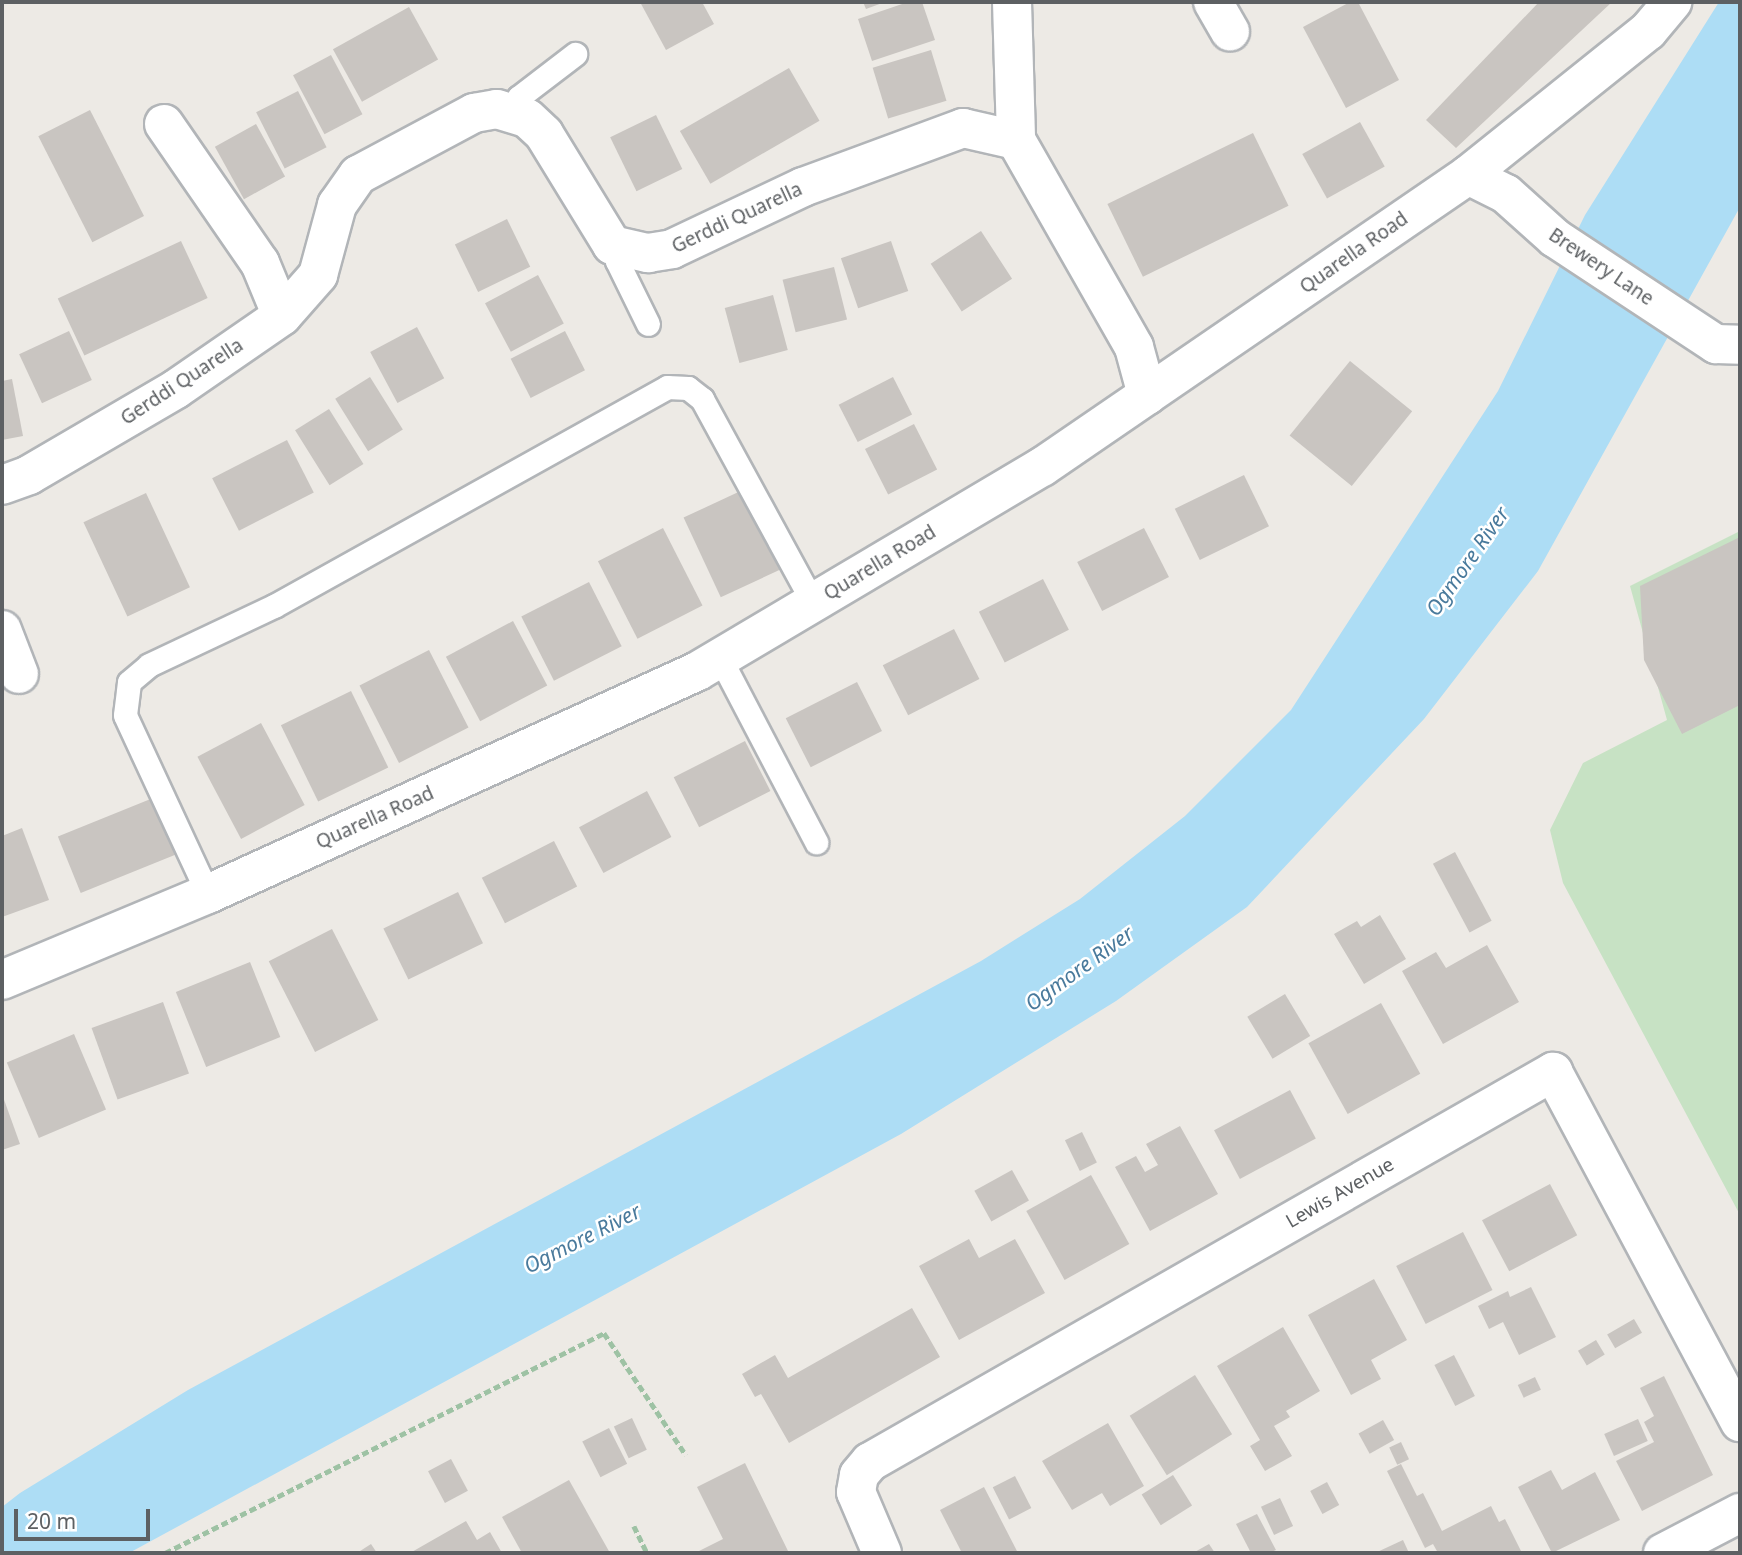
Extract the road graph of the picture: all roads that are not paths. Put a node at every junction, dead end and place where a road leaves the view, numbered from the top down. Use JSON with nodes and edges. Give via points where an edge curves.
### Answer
{"nodes":[{"id":1,"x":1012,"y":2,"type":"edge"},
{"id":2,"x":1672,"y":2,"type":"edge"},
{"id":3,"x":575,"y":54,"type":"dead end"},
{"id":4,"x":510,"y":113,"type":"junction"},
{"id":5,"x":164,"y":124,"type":"dead end"},
{"id":6,"x":1016,"y":140,"type":"junction"},
{"id":7,"x":1468,"y":175,"type":"junction"},
{"id":8,"x":618,"y":247,"type":"junction"},
{"id":9,"x":282,"y":316,"type":"junction"},
{"id":10,"x":648,"y":324,"type":"dead end"},
{"id":11,"x":1728,"y":344,"type":"edge"},
{"id":12,"x":1147,"y":395,"type":"junction"},
{"id":13,"x":2,"y":485,"type":"edge"},
{"id":14,"x":813,"y":603,"type":"junction"},
{"id":15,"x":2,"y":630,"type":"edge"},
{"id":16,"x":720,"y":658,"type":"junction"},
{"id":17,"x":19,"y":674,"type":"dead end"},
{"id":18,"x":816,"y":842,"type":"dead end"},
{"id":19,"x":208,"y":894,"type":"junction"},
{"id":20,"x":2,"y":980,"type":"edge"},
{"id":21,"x":1740,"y":1422,"type":"edge"},
{"id":22,"x":1740,"y":1513,"type":"edge"},
{"id":23,"x":882,"y":1553,"type":"edge"},
{"id":24,"x":1663,"y":1553,"type":"edge"}],
"edges":[{"from":1,"to":6,"type":"street"},
{"from":2,"to":7,"type":"street","name":"Quarella Road","via":[[1648,30]]},
{"from":3,"to":4,"type":"lane","via":[[519,97]]},
{"from":4,"to":8,"type":"street","name":"Gerddi Quarella","via":[[527,118],[544,134]]},
{"from":4,"to":9,"type":"street","name":"Gerddi Quarella","via":[[497,109],[474,113],[358,175],[337,205],[318,275]]},
{"from":5,"to":9,"type":"street","via":[[260,262]]},
{"from":6,"to":8,"type":"street","name":"Gerddi Quarella","via":[[963,128],[803,187],[672,249],[648,253]]},
{"from":6,"to":12,"type":"street","via":[[1134,347]]},
{"from":7,"to":11,"type":"street","name":"Brewery Lane","via":[[1506,194],[1555,238]]},
{"from":7,"to":12,"type":"street","name":"Quarella Road"},
{"from":8,"to":10,"type":"lane","via":[[617,261]]},
{"from":9,"to":13,"type":"street","name":"Gerddi Quarella","via":[[176,389],[29,475]]},
{"from":12,"to":14,"type":"street","name":"Quarella Road","via":[[1042,467]]},
{"from":14,"to":16,"type":"street","name":"Quarella Road"},
{"from":14,"to":19,"type":"lane","via":[[702,399],[688,388],[667,387],[274,606],[149,665],[129,682],[125,715]]},
{"from":15,"to":17,"type":"street"},
{"from":16,"to":18,"type":"lane"},
{"from":16,"to":19,"type":"street","name":"Quarella Road"},
{"from":19,"to":20,"type":"street","name":"Quarella Road"},
{"from":21,"to":23,"type":"street","name":"Lewis Avenue","via":[[1553,1072],[870,1462],[859,1475],[856,1492]]},
{"from":22,"to":24,"type":"street"}]}
